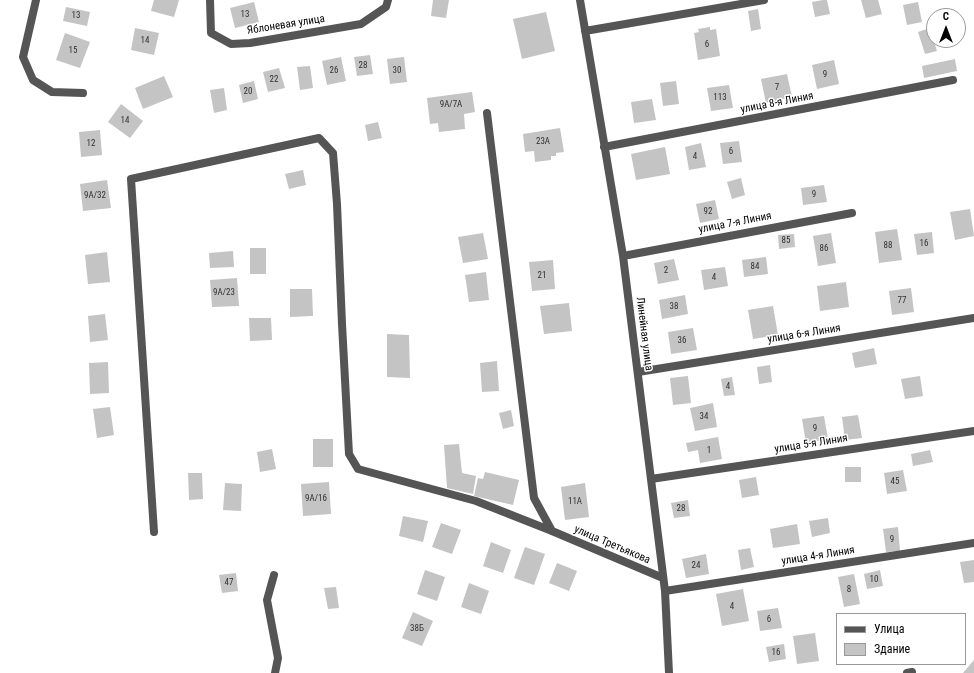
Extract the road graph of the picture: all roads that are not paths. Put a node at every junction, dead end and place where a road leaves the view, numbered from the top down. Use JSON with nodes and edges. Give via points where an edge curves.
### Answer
{"nodes":[{"id":1,"x":36,"y":0,"type":"edge"},
{"id":2,"x":210,"y":0,"type":"edge"},
{"id":3,"x":388,"y":0,"type":"edge"},
{"id":4,"x":580,"y":0,"type":"edge"},
{"id":5,"x":764,"y":0,"type":"edge"},
{"id":6,"x":585,"y":31,"type":"junction"},
{"id":7,"x":953,"y":80,"type":"dead end"},
{"id":8,"x":83,"y":93,"type":"dead end"},
{"id":9,"x":487,"y":112,"type":"dead end"},
{"id":10,"x":604,"y":147,"type":"junction"},
{"id":11,"x":852,"y":213,"type":"dead end"},
{"id":12,"x":623,"y":256,"type":"junction"},
{"id":13,"x":974,"y":318,"type":"edge"},
{"id":14,"x":638,"y":372,"type":"junction"},
{"id":15,"x":974,"y":431,"type":"edge"},
{"id":16,"x":651,"y":479,"type":"junction"},
{"id":17,"x":552,"y":531,"type":"junction"},
{"id":18,"x":154,"y":532,"type":"dead end"},
{"id":19,"x":974,"y":543,"type":"edge"},
{"id":20,"x":274,"y":575,"type":"dead end"},
{"id":21,"x":663,"y":578,"type":"junction"},
{"id":22,"x":665,"y":591,"type":"junction"},
{"id":23,"x":275,"y":673,"type":"edge"},
{"id":24,"x":669,"y":673,"type":"edge"}],
"edges":[{"from":1,"to":8,"type":"street","via":[[23,57],[33,80],[52,92]]},
{"from":2,"to":3,"type":"street","name":"Яблоневая улица","via":[[211,33],[231,44],[361,24],[386,7]]},
{"from":4,"to":6,"type":"street","name":"Линейная улица"},
{"from":5,"to":6,"type":"street"},
{"from":6,"to":10,"type":"street","name":"Линейная улица"},
{"from":7,"to":10,"type":"street","name":"улица 8-я Линия"},
{"from":9,"to":17,"type":"street","via":[[534,498]]},
{"from":10,"to":12,"type":"street","name":"Линейная улица"},
{"from":11,"to":12,"type":"street","name":"улица 7-я Линия"},
{"from":12,"to":14,"type":"street","name":"Линейная улица"},
{"from":13,"to":14,"type":"street","name":"улица 6-я Линия"},
{"from":14,"to":16,"type":"street","name":"Линейная улица"},
{"from":15,"to":16,"type":"street","name":"улица 5-я Линия"},
{"from":16,"to":21,"type":"street","name":"Линейная улица"},
{"from":17,"to":18,"type":"street","name":"улица Третьякова","via":[[476,501],[358,469],[349,454],[333,153],[319,138],[131,179]]},
{"from":17,"to":21,"type":"street","name":"улица Третьякова"},
{"from":19,"to":22,"type":"street","name":"улица 4-я Линия"},
{"from":20,"to":23,"type":"street","via":[[266,600],[278,658]]},
{"from":21,"to":22,"type":"street","name":"Линейная улица"},
{"from":22,"to":24,"type":"street","name":"Линейная улица"}]}
